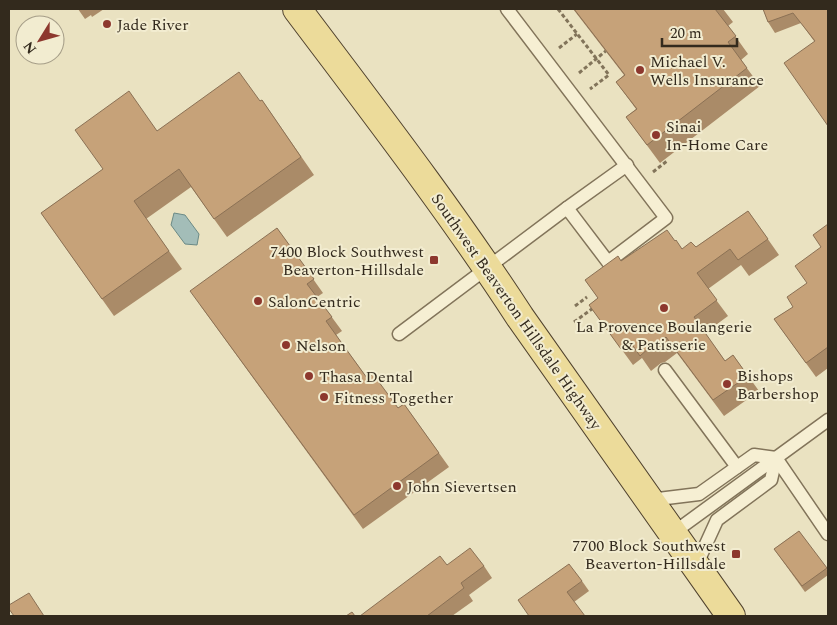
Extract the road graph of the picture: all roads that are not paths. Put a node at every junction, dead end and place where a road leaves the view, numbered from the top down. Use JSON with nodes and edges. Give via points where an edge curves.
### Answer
{"nodes":[{"id":1,"x":297,"y":9,"type":"edge"},
{"id":2,"x":507,"y":9,"type":"edge"},
{"id":3,"x":627,"y":165,"type":"junction"},
{"id":4,"x":567,"y":208,"type":"junction"},
{"id":5,"x":488,"y":267,"type":"junction"},
{"id":6,"x":399,"y":334,"type":"dead end"},
{"id":7,"x":665,"y":370,"type":"dead end"},
{"id":8,"x":828,"y":420,"type":"edge"},
{"id":9,"x":776,"y":458,"type":"junction"},
{"id":10,"x":737,"y":467,"type":"junction"},
{"id":11,"x":650,"y":500,"type":"junction"},
{"id":12,"x":673,"y":533,"type":"junction"},
{"id":13,"x":828,"y":534,"type":"edge"},
{"id":14,"x":696,"y":566,"type":"junction"},
{"id":15,"x":731,"y":616,"type":"edge"}],
"edges":[{"from":1,"to":5,"type":"main road","name":"Southwest Beaverton Hillsdale Highway"},
{"from":2,"to":3,"type":"lane"},
{"from":3,"to":4,"type":"lane"},
{"from":3,"to":4,"type":"lane","via":[[666,218],[608,262]]},
{"from":4,"to":5,"type":"lane"},
{"from":5,"to":6,"type":"lane"},
{"from":5,"to":11,"type":"main road","name":"Southwest Beaverton Hillsdale Highway"},
{"from":7,"to":10,"type":"lane"},
{"from":8,"to":9,"type":"lane"},
{"from":9,"to":10,"type":"lane","via":[[754,455]]},
{"from":9,"to":12,"type":"lane"},
{"from":9,"to":13,"type":"lane"},
{"from":9,"to":14,"type":"lane","via":[[771,480],[717,520]]},
{"from":10,"to":11,"type":"lane","via":[[699,494]]},
{"from":11,"to":12,"type":"main road","name":"Southwest Beaverton Hillsdale Highway"},
{"from":12,"to":14,"type":"main road","name":"Southwest Beaverton Hillsdale Highway"},
{"from":14,"to":15,"type":"main road","name":"Southwest Beaverton Hillsdale Highway"}]}
